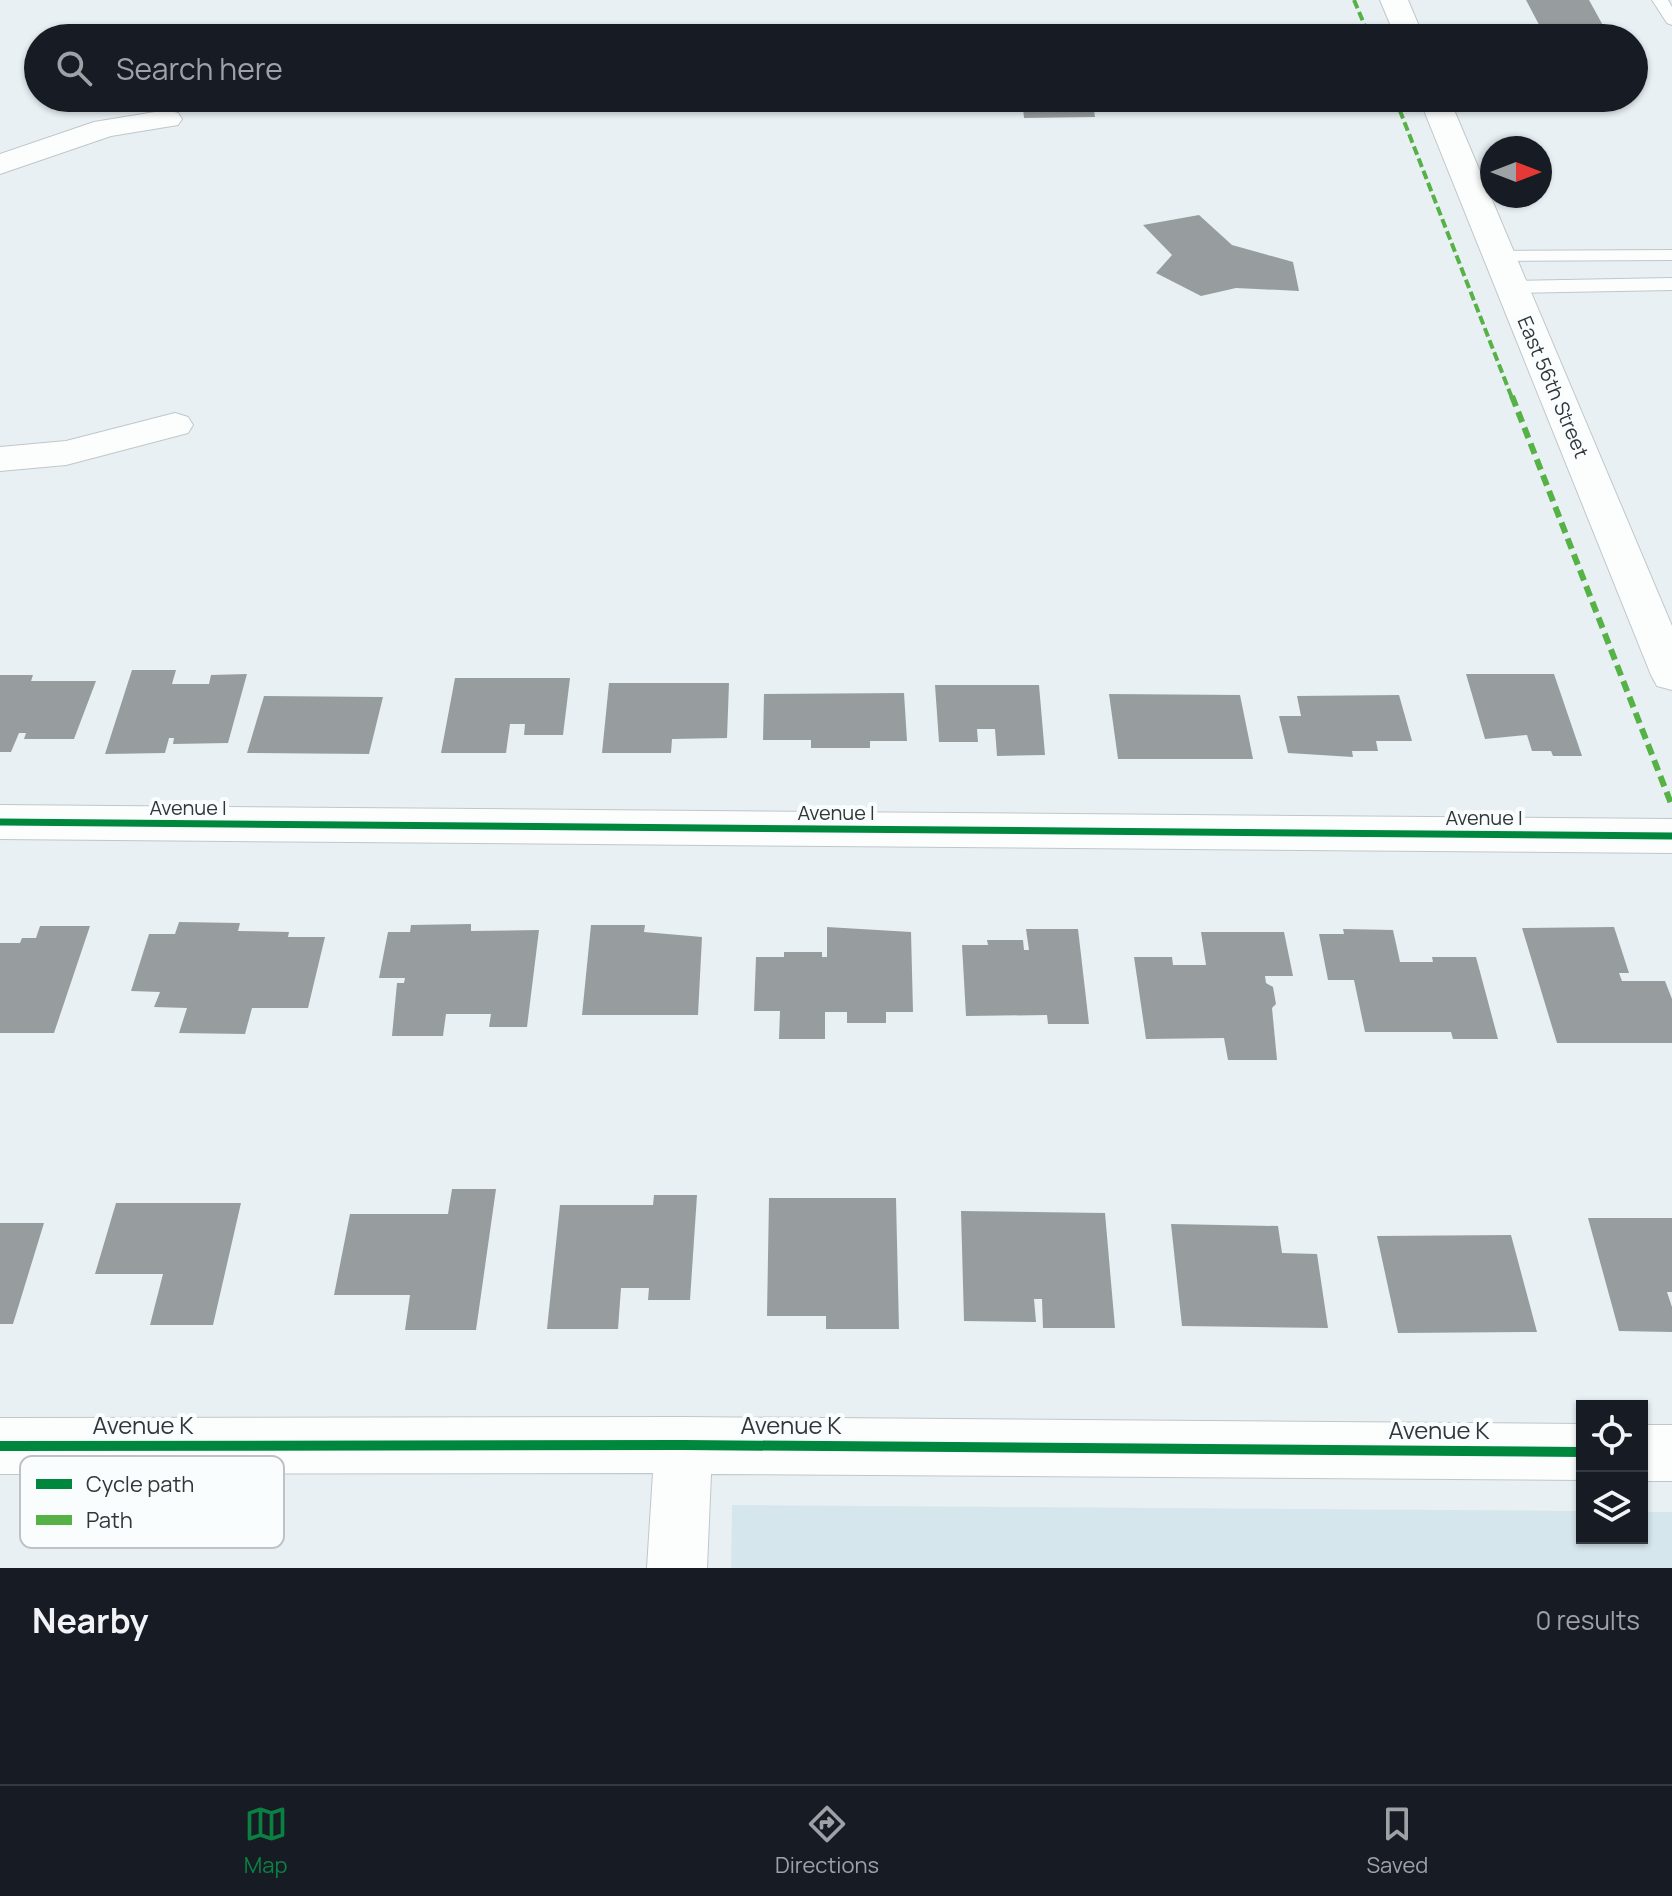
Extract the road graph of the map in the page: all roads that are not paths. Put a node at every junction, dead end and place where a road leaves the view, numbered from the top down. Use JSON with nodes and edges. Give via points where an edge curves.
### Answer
{"nodes":[{"id":1,"x":1394,"y":0,"type":"edge"},
{"id":2,"x":1660,"y":0,"type":"edge"},
{"id":3,"x":1672,"y":20,"type":"edge"},
{"id":4,"x":1404,"y":24,"type":"edge"},
{"id":5,"x":1440,"y":112,"type":"edge"},
{"id":6,"x":167,"y":119,"type":"dead end"},
{"id":7,"x":0,"y":165,"type":"edge"},
{"id":8,"x":1672,"y":255,"type":"edge"},
{"id":9,"x":1505,"y":271,"type":"junction"},
{"id":10,"x":1672,"y":284,"type":"edge"},
{"id":11,"x":175,"y":425,"type":"dead end"},
{"id":12,"x":0,"y":459,"type":"edge"},
{"id":13,"x":1672,"y":675,"type":"edge"},
{"id":14,"x":0,"y":822,"type":"edge"},
{"id":15,"x":1672,"y":836,"type":"edge"},
{"id":16,"x":683,"y":1445,"type":"junction"},
{"id":17,"x":0,"y":1446,"type":"edge"},
{"id":18,"x":1576,"y":1452,"type":"edge"},
{"id":19,"x":1648,"y":1453,"type":"edge"},
{"id":20,"x":1672,"y":1453,"type":"edge"},
{"id":21,"x":677,"y":1568,"type":"edge"}],
"edges":[{"from":1,"to":4,"type":"street"},
{"from":2,"to":3,"type":"lane"},
{"from":5,"to":9,"type":"street","name":"East 56th Street"},
{"from":6,"to":7,"type":"street","via":[[105,128]]},
{"from":8,"to":9,"type":"lane"},
{"from":9,"to":10,"type":"lane"},
{"from":9,"to":13,"type":"street","name":"East 56th Street"},
{"from":11,"to":12,"type":"street","via":[[35,459]]},
{"from":14,"to":15,"type":"street","name":"Avenue I"},
{"from":16,"to":17,"type":"street","name":"Avenue K"},
{"from":16,"to":18,"type":"street","name":"Avenue K"},
{"from":16,"to":21,"type":"street"},
{"from":19,"to":20,"type":"street"}]}
